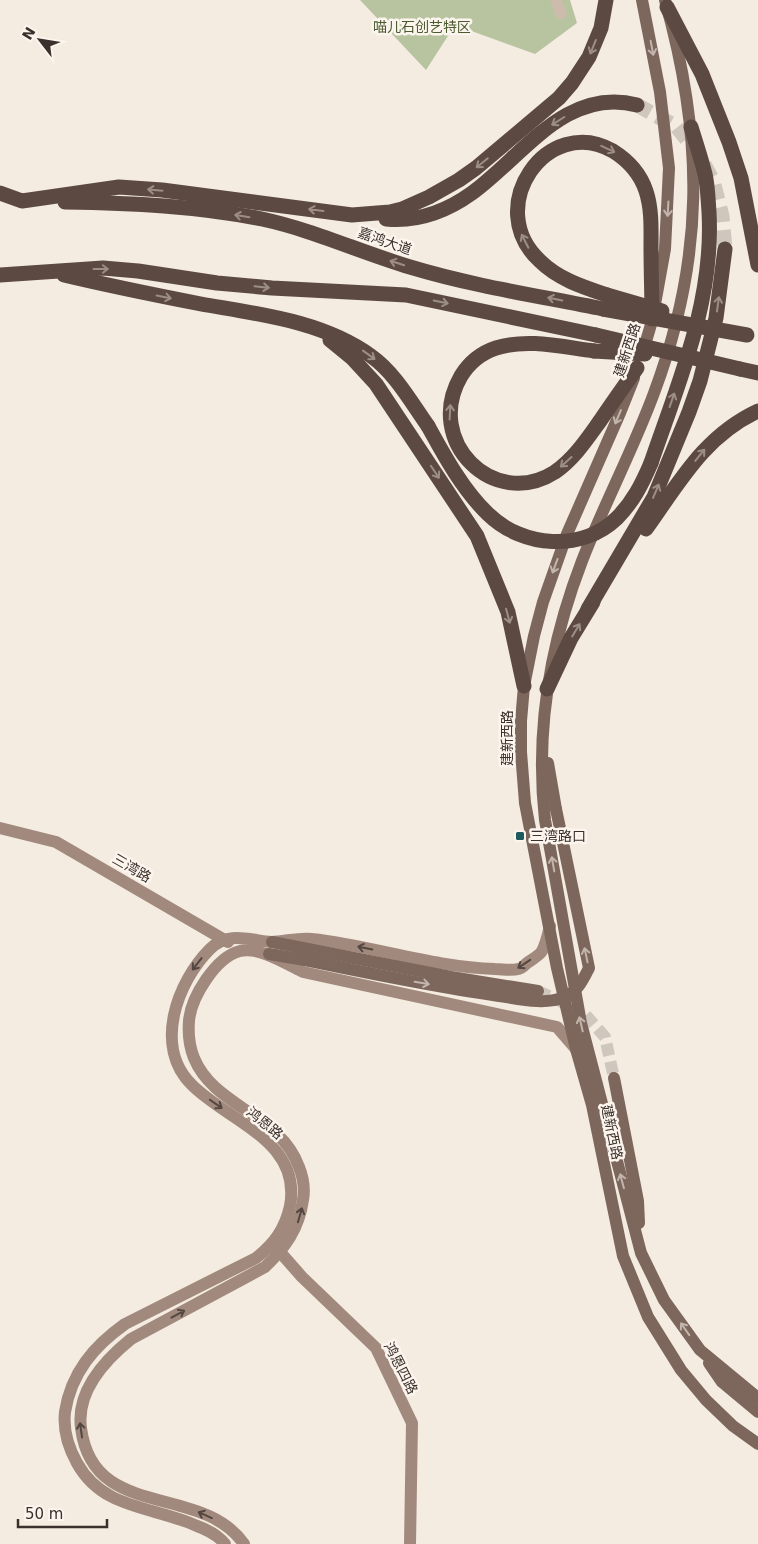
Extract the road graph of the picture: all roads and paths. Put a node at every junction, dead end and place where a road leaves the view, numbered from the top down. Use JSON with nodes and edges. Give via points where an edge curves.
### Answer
{"nodes":[{"id":1,"x":556,"y":0,"type":"edge"},
{"id":2,"x":606,"y":0,"type":"edge"},
{"id":3,"x":642,"y":0,"type":"edge"},
{"id":4,"x":666,"y":3,"type":"edge"},
{"id":5,"x":561,"y":14,"type":"dead end"},
{"id":6,"x":637,"y":105,"type":"tunnel mouth"},
{"id":7,"x":691,"y":127,"type":"junction"},
{"id":8,"x":0,"y":193,"type":"edge"},
{"id":9,"x":22,"y":200,"type":"junction"},
{"id":10,"x":0,"y":203,"type":"edge"},
{"id":11,"x":352,"y":215,"type":"junction"},
{"id":12,"x":725,"y":249,"type":"tunnel mouth"},
{"id":13,"x":758,"y":265,"type":"edge"},
{"id":14,"x":48,"y":271,"type":"junction"},
{"id":15,"x":4,"y":274,"type":"edge"},
{"id":16,"x":605,"y":302,"type":"junction"},
{"id":17,"x":652,"y":321,"type":"junction"},
{"id":18,"x":315,"y":328,"type":"junction"},
{"id":19,"x":753,"y":337,"type":"edge"},
{"id":20,"x":682,"y":356,"type":"junction"},
{"id":21,"x":637,"y":368,"type":"junction"},
{"id":22,"x":758,"y":373,"type":"edge"},
{"id":23,"x":758,"y":411,"type":"edge"},
{"id":24,"x":588,"y":609,"type":"junction"},
{"id":25,"x":524,"y":686,"type":"junction"},
{"id":26,"x":547,"y":689,"type":"junction"},
{"id":27,"x":542,"y":733,"type":"junction"},
{"id":28,"x":0,"y":828,"type":"edge"},
{"id":29,"x":550,"y":926,"type":"junction"},
{"id":30,"x":223,"y":939,"type":"junction"},
{"id":31,"x":270,"y":948,"type":"junction"},
{"id":32,"x":242,"y":950,"type":"junction"},
{"id":33,"x":538,"y":991,"type":"tunnel mouth"},
{"id":34,"x":576,"y":1049,"type":"junction"},
{"id":35,"x":614,"y":1078,"type":"tunnel mouth"},
{"id":36,"x":276,"y":1249,"type":"junction"},
{"id":37,"x":641,"y":1253,"type":"junction"},
{"id":38,"x":755,"y":1405,"type":"edge"},
{"id":39,"x":758,"y":1444,"type":"edge"},
{"id":40,"x":226,"y":1544,"type":"edge"},
{"id":41,"x":244,"y":1544,"type":"edge"},
{"id":42,"x":410,"y":1544,"type":"edge"}],
"edges":[{"from":1,"to":5,"type":"street"},
{"from":2,"to":11,"type":"highway","one_way":true,"via":[[601,28],[589,57],[572,83],[544,112],[476,168],[429,197],[390,212]]},
{"from":3,"to":17,"type":"main road","name":"建新西路","one_way":true,"via":[[660,92],[670,168],[665,249]]},
{"from":4,"to":7,"type":"main road","name":"建新西路","via":[[685,83]]},
{"from":4,"to":13,"type":"highway","via":[[702,74],[729,142],[741,178]]},
{"from":6,"to":11,"type":"highway","one_way":true,"via":[[610,101],[589,105],[569,114],[542,132],[470,194],[442,210],[402,219]]},
{"from":18,"to":7,"type":"highway","one_way":true,"bridge":true,"via":[[350,343],[372,357],[397,382],[428,426],[455,474],[488,515],[505,527],[538,540],[554,542],[570,541],[602,530],[630,503],[640,488],[694,340],[701,310],[710,232],[705,175]]},
{"from":7,"to":26,"type":"main road","name":"建新西路","via":[[694,172],[692,231],[684,290],[655,392],[573,585]]},
{"from":8,"to":9,"type":"highway"},
{"from":9,"to":10,"type":"highway","name":"嘉鸿大道"},
{"from":11,"to":9,"type":"highway","one_way":true,"via":[[118,186]]},
{"from":16,"to":9,"type":"highway","name":"嘉鸿大道","one_way":true,"via":[[445,276],[260,219],[163,206]]},
{"from":24,"to":12,"type":"highway","one_way":true,"via":[[654,497],[689,412],[716,318]]},
{"from":14,"to":15,"type":"highway"},
{"from":14,"to":18,"type":"highway","one_way":true,"via":[[127,290],[285,319]]},
{"from":14,"to":20,"type":"highway","one_way":true,"bridge":true,"via":[[138,270],[217,283],[406,295]]},
{"from":16,"to":17,"type":"highway","one_way":true,"via":[[549,269],[530,250],[519,226],[519,194],[530,171],[546,155],[567,145],[589,143],[609,149],[628,162],[642,181],[651,219]]},
{"from":16,"to":19,"type":"highway","name":"嘉鸿大道","bridge":true},
{"from":17,"to":21,"type":"main road","name":"建新西路"},
{"from":18,"to":25,"type":"highway","one_way":true,"via":[[352,358],[376,384],[477,536],[508,612]]},
{"from":21,"to":20,"type":"highway","one_way":true,"bridge":true,"via":[[582,445],[556,471],[542,479],[515,483],[490,476],[462,453],[450,426],[452,396],[458,382],[475,360],[497,348],[543,344],[594,351]]},
{"from":20,"to":22,"type":"highway","bridge":true},
{"from":21,"to":25,"type":"main road","name":"建新西路","one_way":true,"via":[[566,534],[534,636]]},
{"from":24,"to":23,"type":"highway","one_way":true,"via":[[709,444],[741,419]]},
{"from":26,"to":24,"type":"highway","one_way":true,"via":[[570,638]]},
{"from":25,"to":29,"type":"main road","name":"建新西路","via":[[521,752],[525,803]]},
{"from":26,"to":27,"type":"main road","name":"建新西路"},
{"from":31,"to":27,"type":"main road","one_way":true,"bridge":true,"via":[[305,960],[402,980],[545,1002],[566,996],[581,985],[589,968]]},
{"from":37,"to":27,"type":"main road","name":"建新西路","one_way":true,"via":[[581,1023],[545,820]]},
{"from":28,"to":30,"type":"main road","name":"三湾路","via":[[56,842]]},
{"from":29,"to":31,"type":"main road","one_way":true,"via":[[542,952],[518,969],[471,968],[310,938]]},
{"from":29,"to":34,"type":"main road","name":"建新西路"},
{"from":30,"to":31,"type":"main road","via":[[236,937]]},
{"from":30,"to":32,"type":"main road","name":"三湾路"},
{"from":30,"to":36,"type":"main road","name":"鸿恩路","one_way":true,"via":[[201,958],[181,992],[172,1031],[173,1048],[179,1067],[190,1084],[259,1134],[284,1161],[292,1192]]},
{"from":31,"to":32,"type":"main road"},
{"from":31,"to":33,"type":"main road"},
{"from":31,"to":34,"type":"main road","via":[[303,972],[557,1027]]},
{"from":36,"to":32,"type":"main road","name":"鸿恩路","one_way":true,"via":[[292,1236],[301,1216],[304,1193],[295,1154],[283,1138],[203,1075],[188,1040],[194,1001],[205,981],[227,956]]},
{"from":34,"to":39,"type":"main road","name":"建新西路","via":[[592,1106],[623,1256],[648,1317],[681,1370],[706,1400]]},
{"from":35,"to":37,"type":"main road","via":[[638,1201]]},
{"from":36,"to":40,"type":"main road","name":"鸿恩路","via":[[110,1334],[84,1362],[67,1399],[66,1437],[72,1454],[89,1481],[112,1498],[182,1519],[210,1531]]},
{"from":41,"to":36,"type":"main road","name":"鸿恩路","one_way":true,"via":[[212,1518],[127,1491],[111,1482],[87,1455],[80,1420],[90,1384],[116,1352],[131,1339],[265,1267]]},
{"from":36,"to":42,"type":"main road","name":"鸿恩四路","via":[[376,1348],[412,1423]]},
{"from":38,"to":37,"type":"main road","name":"建新西路","one_way":true,"via":[[700,1350],[664,1300]]}]}
